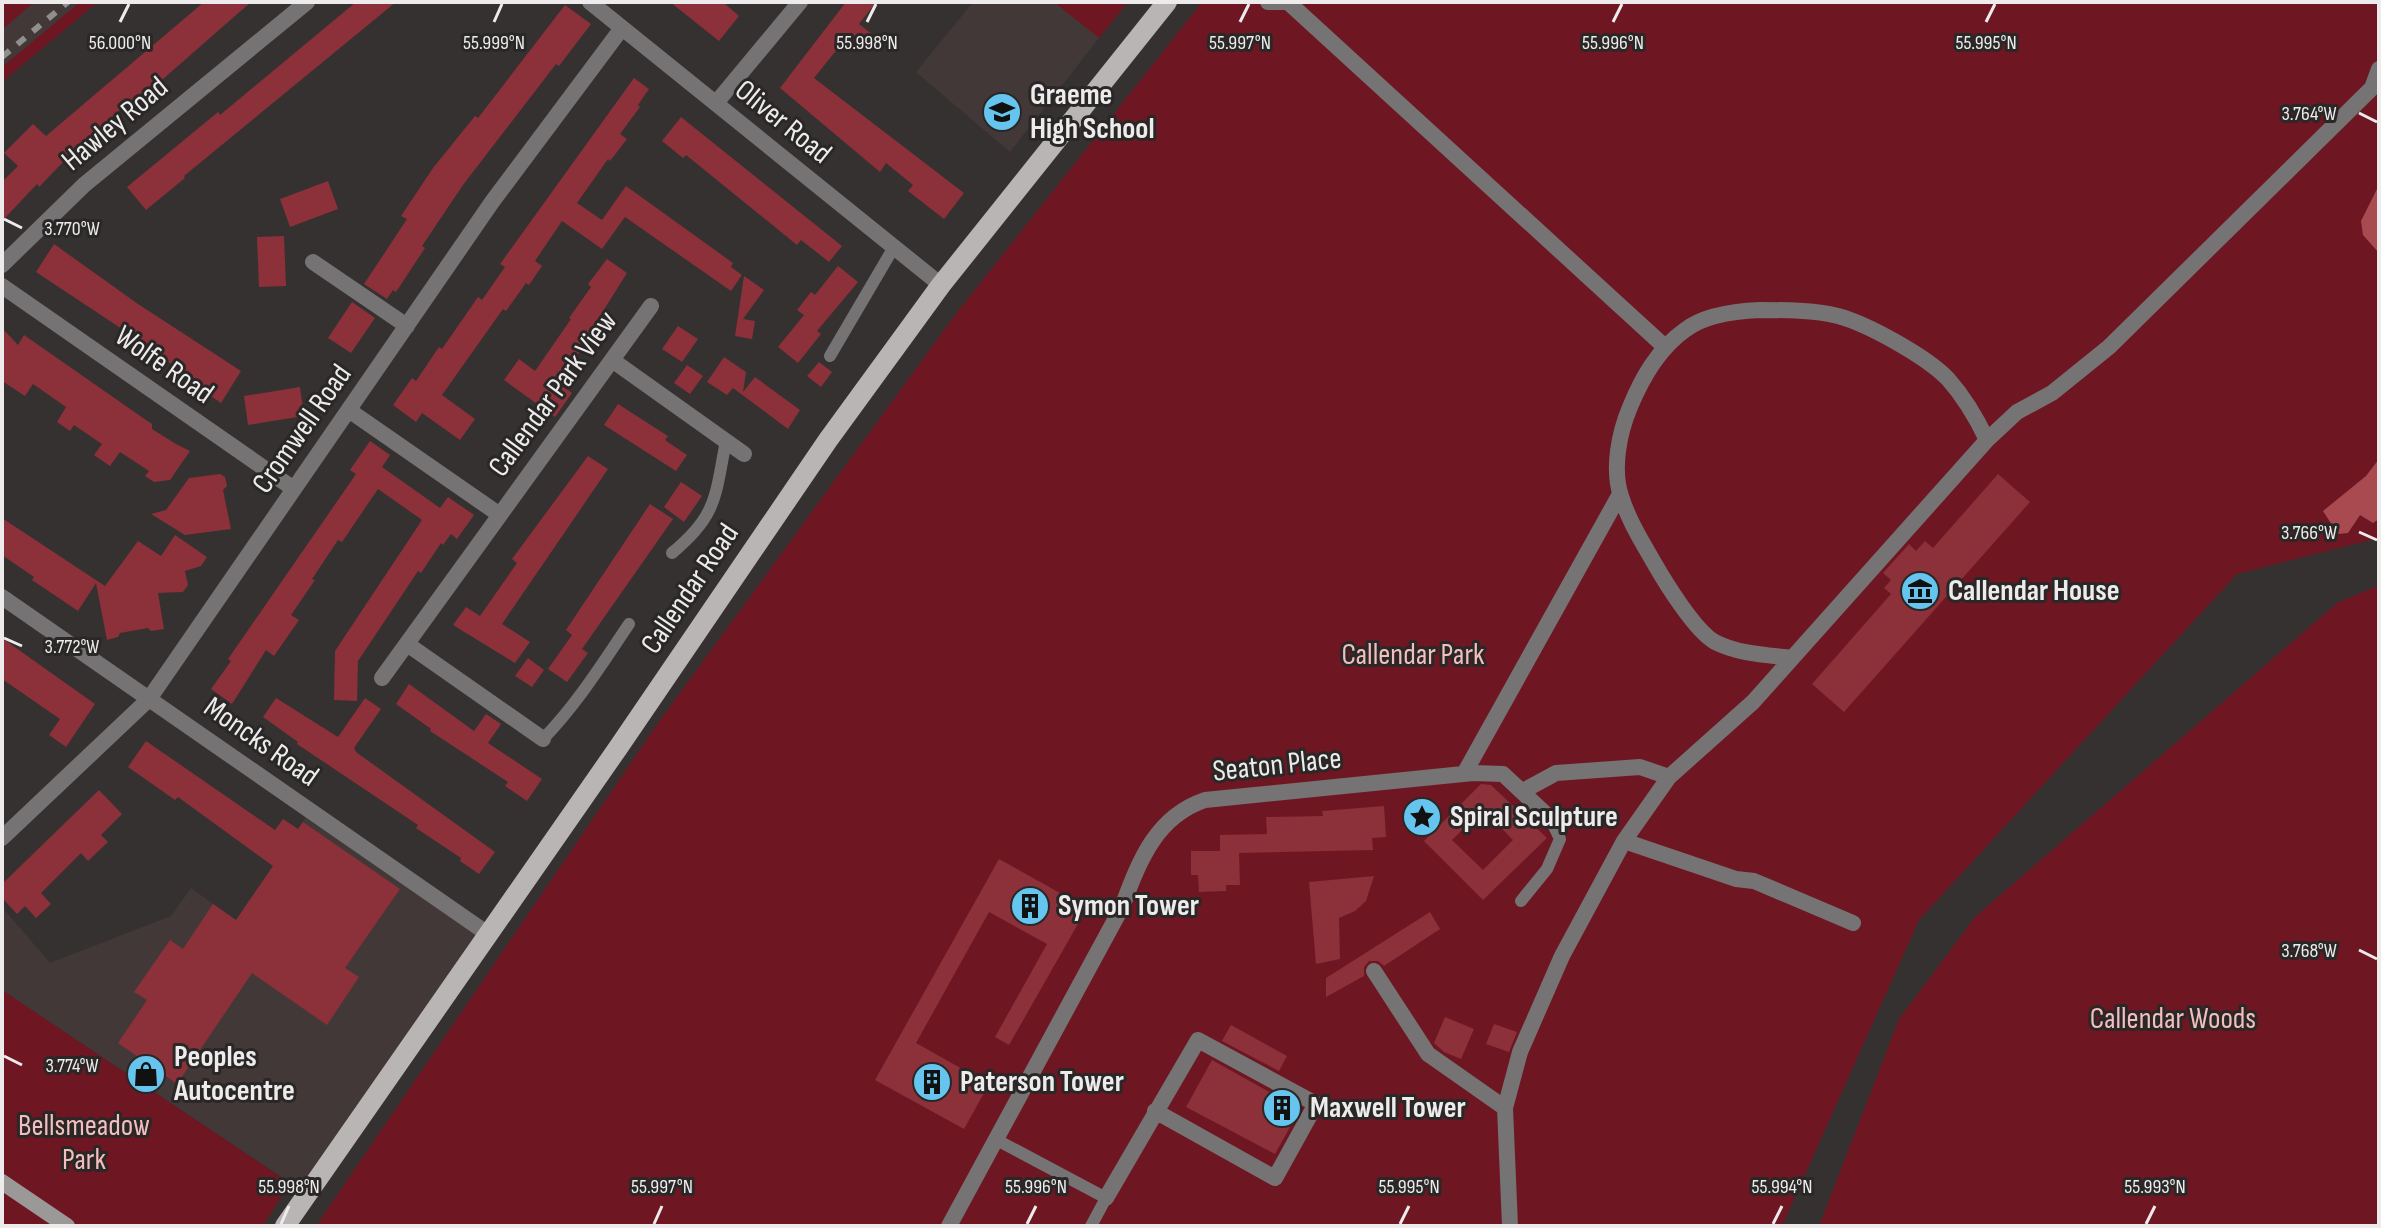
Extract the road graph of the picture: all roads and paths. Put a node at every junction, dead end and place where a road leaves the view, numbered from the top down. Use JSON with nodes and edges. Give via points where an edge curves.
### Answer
{"nodes":[{"id":1,"x":307,"y":2,"type":"edge"},
{"id":2,"x":590,"y":2,"type":"edge"},
{"id":3,"x":800,"y":2,"type":"edge"},
{"id":4,"x":1167,"y":2,"type":"edge"},
{"id":5,"x":1268,"y":2,"type":"edge"},
{"id":6,"x":1288,"y":2,"type":"edge"},
{"id":7,"x":622,"y":28,"type":"junction"},
{"id":8,"x":2379,"y":69,"type":"edge"},
{"id":9,"x":716,"y":103,"type":"junction"},
{"id":10,"x":894,"y":247,"type":"junction"},
{"id":11,"x":313,"y":262,"type":"dead end"},
{"id":12,"x":2,"y":265,"type":"edge"},
{"id":13,"x":941,"y":285,"type":"junction"},
{"id":14,"x":2,"y":286,"type":"edge"},
{"id":15,"x":651,"y":306,"type":"dead end"},
{"id":16,"x":407,"y":326,"type":"junction"},
{"id":17,"x":1665,"y":347,"type":"junction"},
{"id":18,"x":830,"y":356,"type":"dead end"},
{"id":19,"x":612,"y":360,"type":"junction"},
{"id":20,"x":350,"y":411,"type":"junction"},
{"id":21,"x":1987,"y":440,"type":"junction"},
{"id":22,"x":726,"y":441,"type":"junction"},
{"id":23,"x":744,"y":454,"type":"dead end"},
{"id":24,"x":294,"y":489,"type":"junction"},
{"id":25,"x":1620,"y":494,"type":"junction"},
{"id":26,"x":500,"y":515,"type":"junction"},
{"id":27,"x":672,"y":553,"type":"dead end"},
{"id":28,"x":2,"y":597,"type":"edge"},
{"id":29,"x":629,"y":624,"type":"dead end"},
{"id":30,"x":407,"y":644,"type":"junction"},
{"id":31,"x":1792,"y":658,"type":"junction"},
{"id":32,"x":382,"y":678,"type":"dead end"},
{"id":33,"x":149,"y":699,"type":"junction"},
{"id":34,"x":543,"y":739,"type":"joint"},
{"id":35,"x":1464,"y":774,"type":"junction"},
{"id":36,"x":1669,"y":777,"type":"junction"},
{"id":37,"x":1523,"y":791,"type":"junction"},
{"id":38,"x":1550,"y":818,"type":"joint"},
{"id":39,"x":2,"y":838,"type":"edge"},
{"id":40,"x":1624,"y":841,"type":"junction"},
{"id":41,"x":1521,"y":901,"type":"dead end"},
{"id":42,"x":1853,"y":923,"type":"dead end"},
{"id":43,"x":488,"y":934,"type":"junction"},
{"id":44,"x":1374,"y":971,"type":"dead end"},
{"id":45,"x":1505,"y":1108,"type":"junction"},
{"id":46,"x":1155,"y":1111,"type":"junction"},
{"id":47,"x":995,"y":1139,"type":"junction"},
{"id":48,"x":2,"y":1182,"type":"edge"},
{"id":49,"x":1106,"y":1198,"type":"junction"},
{"id":50,"x":67,"y":1226,"type":"edge"},
{"id":51,"x":285,"y":1226,"type":"edge"},
{"id":52,"x":949,"y":1226,"type":"edge"},
{"id":53,"x":1091,"y":1226,"type":"edge"},
{"id":54,"x":1510,"y":1226,"type":"edge"}],
"edges":[{"from":1,"to":12,"type":"street","name":"Hawley Road","via":[[84,185]]},
{"from":2,"to":7,"type":"street","name":"Oliver Road"},
{"from":3,"to":9,"type":"street"},
{"from":4,"to":13,"type":"main road","name":"Callendar Road"},
{"from":5,"to":6,"type":"street"},
{"from":6,"to":17,"type":"street"},
{"from":7,"to":9,"type":"street","name":"Oliver Road"},
{"from":7,"to":16,"type":"street","name":"Cromwell Road"},
{"from":8,"to":21,"type":"street","via":[[2372,88],[2109,347],[2052,393],[2017,412]]},
{"from":9,"to":10,"type":"street","name":"Oliver Road"},
{"from":10,"to":13,"type":"street","name":"Oliver Road"},
{"from":10,"to":18,"type":"lane"},
{"from":11,"to":16,"type":"street"},
{"from":13,"to":43,"type":"main road","name":"Callendar Road"},
{"from":14,"to":24,"type":"street","name":"Wolfe Road"},
{"from":15,"to":19,"type":"street","name":"Callendar Park View"},
{"from":16,"to":20,"type":"street","name":"Cromwell Road"},
{"from":17,"to":21,"type":"street","via":[[1687,327],[1744,311],[1837,316],[1865,326],[1946,377],[1973,410]]},
{"from":17,"to":25,"type":"street","via":[[1639,384],[1622,426]]},
{"from":19,"to":22,"type":"street"},
{"from":19,"to":26,"type":"street","name":"Callendar Park View"},
{"from":20,"to":24,"type":"street","name":"Cromwell Road"},
{"from":20,"to":26,"type":"street","name":"Callendar Park View"},
{"from":21,"to":31,"type":"street"},
{"from":22,"to":23,"type":"street"},
{"from":22,"to":27,"type":"lane","via":[[712,507],[694,535]]},
{"from":24,"to":33,"type":"street","name":"Cromwell Road"},
{"from":25,"to":31,"type":"street","via":[[1664,580],[1713,641],[1740,651]]},
{"from":25,"to":35,"type":"street"},
{"from":26,"to":30,"type":"street","name":"Callendar Park View"},
{"from":28,"to":33,"type":"street","name":"Moncks Road"},
{"from":29,"to":34,"type":"lane"},
{"from":30,"to":32,"type":"street","name":"Callendar Park View"},
{"from":30,"to":34,"type":"street"},
{"from":31,"to":36,"type":"street","via":[[1753,702]]},
{"from":33,"to":39,"type":"street","name":"Cromwell Road"},
{"from":33,"to":43,"type":"street","name":"Moncks Road"},
{"from":35,"to":37,"type":"street","name":"Seaton Place","via":[[1503,774]]},
{"from":35,"to":47,"type":"street","name":"Seaton Place","via":[[1205,800],[1165,824],[1142,855],[1122,907]]},
{"from":36,"to":37,"type":"street","via":[[1640,767],[1556,773]]},
{"from":36,"to":40,"type":"street"},
{"from":37,"to":38,"type":"street","name":"Seaton Place"},
{"from":38,"to":41,"type":"lane","via":[[1560,839],[1547,869]]},
{"from":40,"to":42,"type":"street","via":[[1754,881]]},
{"from":40,"to":45,"type":"street","via":[[1562,956],[1520,1052]]},
{"from":43,"to":51,"type":"main road","name":"Callendar Road"},
{"from":44,"to":45,"type":"street","via":[[1428,1054]]},
{"from":45,"to":54,"type":"street"},
{"from":46,"to":46,"type":"street","via":[[1275,1178],[1316,1104],[1198,1040]]},
{"from":46,"to":49,"type":"street"},
{"from":47,"to":49,"type":"lane"},
{"from":47,"to":52,"type":"street","name":"Seaton Place"},
{"from":48,"to":50,"type":"main road"},
{"from":49,"to":53,"type":"lane"}]}
